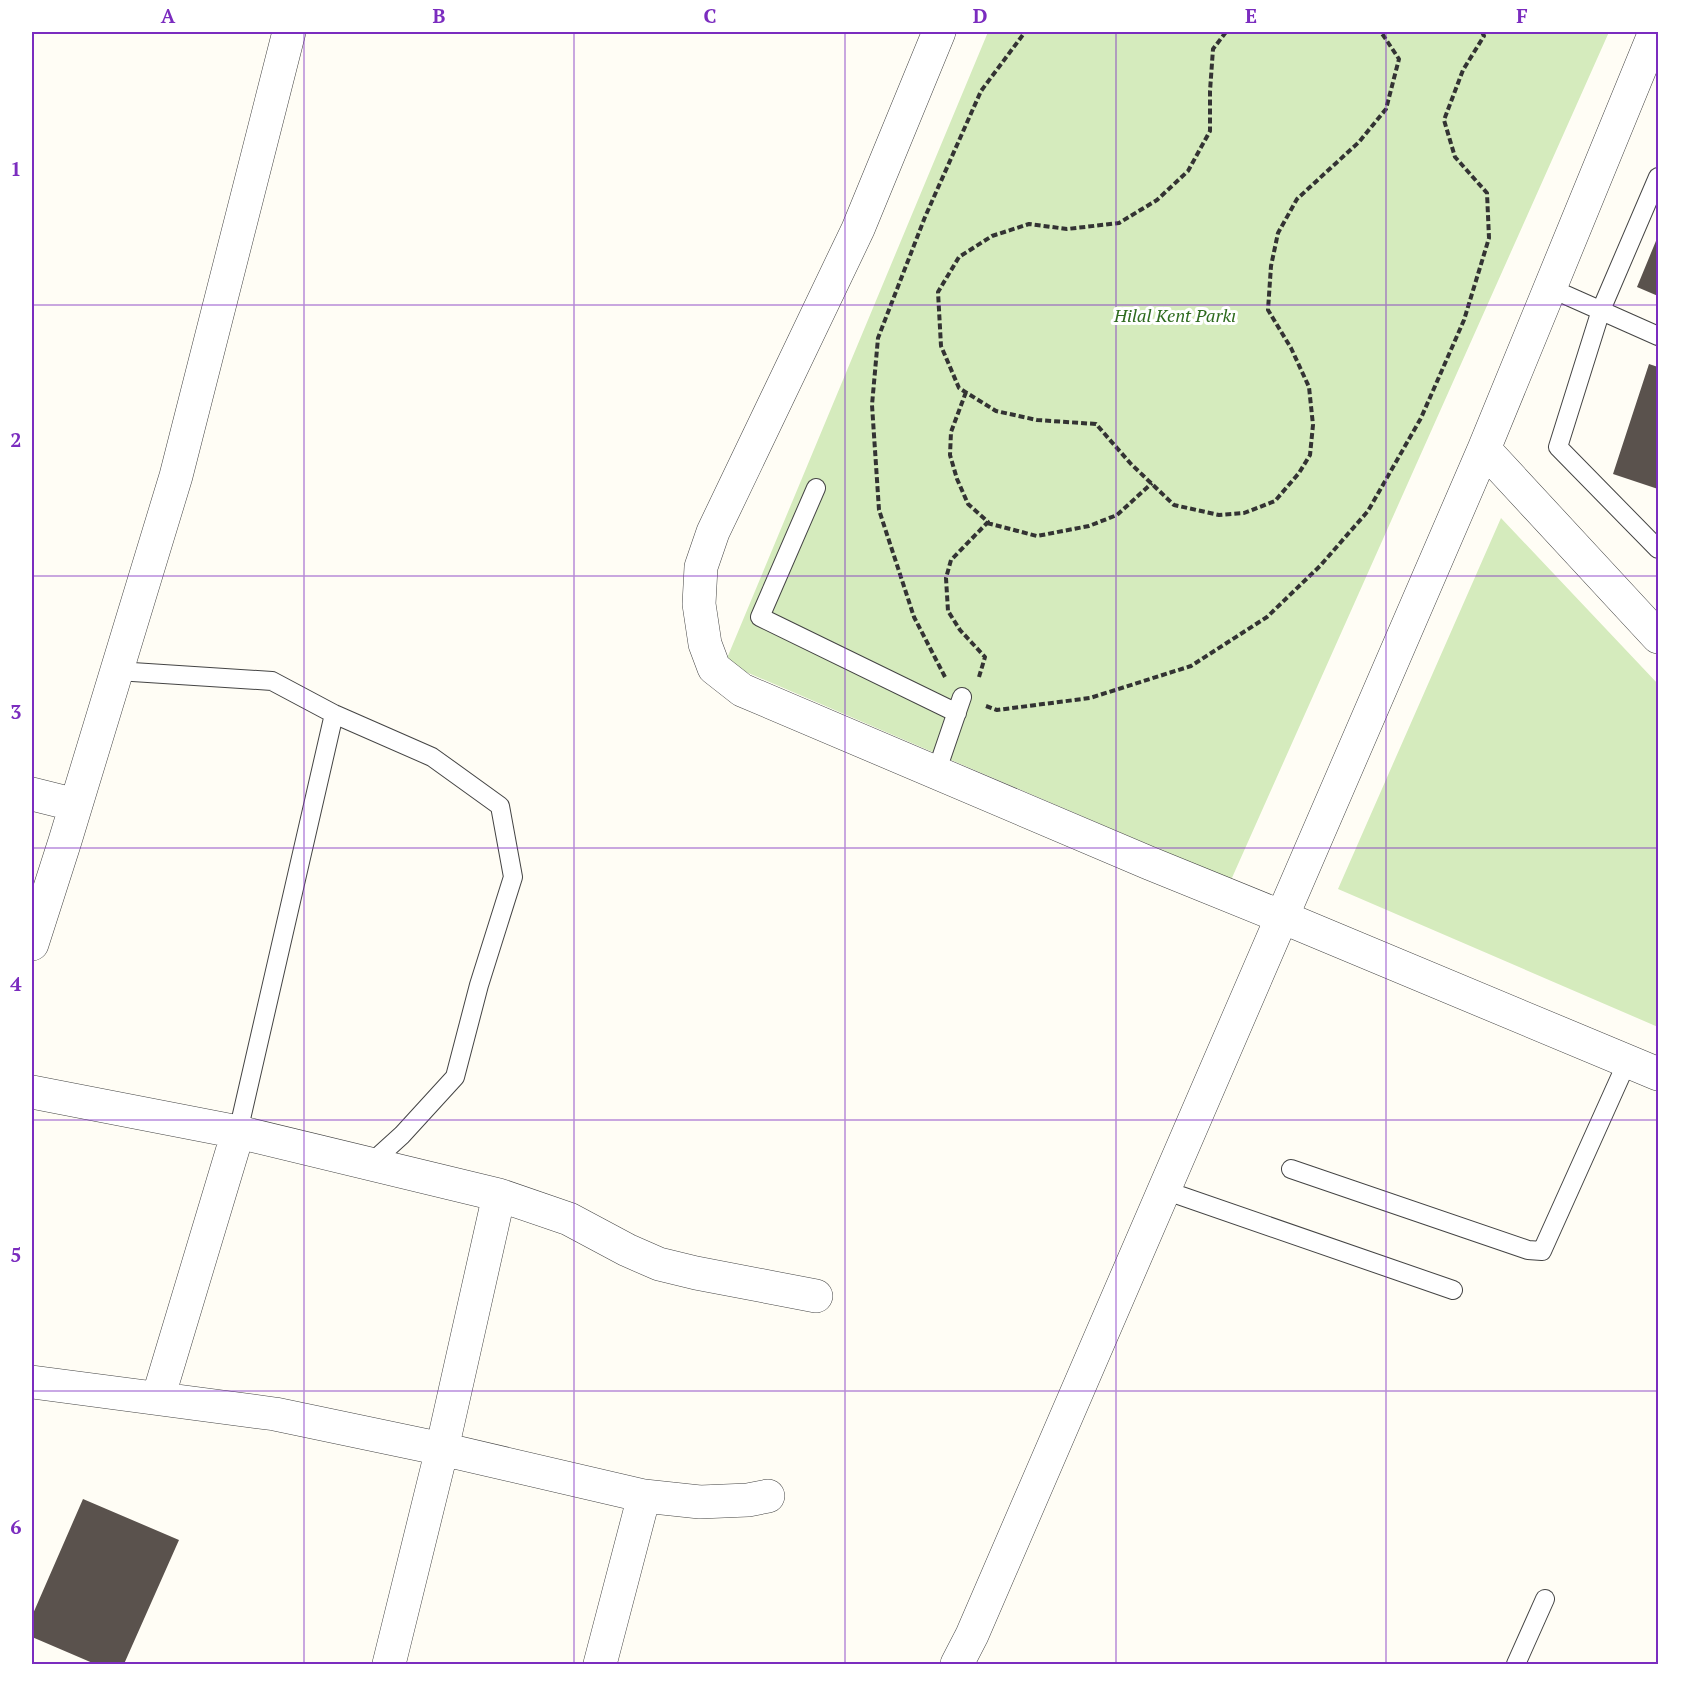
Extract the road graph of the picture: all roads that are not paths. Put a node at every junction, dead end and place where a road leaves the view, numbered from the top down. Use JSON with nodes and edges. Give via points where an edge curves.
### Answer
{"nodes":[{"id":1,"x":289,"y":32,"type":"edge"},
{"id":2,"x":939,"y":32,"type":"edge"},
{"id":3,"x":1655,"y":32,"type":"edge"},
{"id":4,"x":1659,"y":177,"type":"edge"},
{"id":5,"x":1550,"y":288,"type":"junction"},
{"id":6,"x":1601,"y":310,"type":"junction"},
{"id":7,"x":1659,"y":336,"type":"edge"},
{"id":8,"x":1485,"y":449,"type":"junction"},
{"id":9,"x":816,"y":488,"type":"dead end"},
{"id":10,"x":1659,"y":549,"type":"edge"},
{"id":11,"x":1659,"y":637,"type":"edge"},
{"id":12,"x":117,"y":671,"type":"junction"},
{"id":13,"x":334,"y":714,"type":"junction"},
{"id":14,"x":936,"y":773,"type":"junction"},
{"id":15,"x":32,"y":794,"type":"edge"},
{"id":16,"x":76,"y":805,"type":"junction"},
{"id":17,"x":1282,"y":917,"type":"junction"},
{"id":18,"x":32,"y":944,"type":"edge"},
{"id":19,"x":1627,"y":1062,"type":"junction"},
{"id":20,"x":1659,"y":1074,"type":"edge"},
{"id":21,"x":32,"y":1092,"type":"edge"},
{"id":22,"x":237,"y":1131,"type":"junction"},
{"id":23,"x":370,"y":1164,"type":"junction"},
{"id":24,"x":1291,"y":1169,"type":"dead end"},
{"id":25,"x":1164,"y":1190,"type":"junction"},
{"id":26,"x":499,"y":1195,"type":"junction"},
{"id":27,"x":1453,"y":1290,"type":"dead end"},
{"id":28,"x":816,"y":1296,"type":"dead end"},
{"id":29,"x":32,"y":1382,"type":"edge"},
{"id":30,"x":158,"y":1398,"type":"junction"},
{"id":31,"x":442,"y":1449,"type":"junction"},
{"id":32,"x":644,"y":1496,"type":"junction"},
{"id":33,"x":768,"y":1496,"type":"dead end"},
{"id":34,"x":1545,"y":1599,"type":"dead end"},
{"id":35,"x":389,"y":1665,"type":"edge"},
{"id":36,"x":600,"y":1665,"type":"edge"},
{"id":37,"x":957,"y":1665,"type":"edge"},
{"id":38,"x":1516,"y":1665,"type":"edge"}],
"edges":[{"from":1,"to":12,"type":"street","via":[[176,476]]},
{"from":2,"to":14,"type":"street","via":[[858,229],[713,532],[701,567],[699,604],[705,644],[714,668],[742,690]]},
{"from":3,"to":5,"type":"street"},
{"from":4,"to":6,"type":"lane"},
{"from":5,"to":6,"type":"lane"},
{"from":5,"to":8,"type":"street"},
{"from":6,"to":7,"type":"lane"},
{"from":6,"to":10,"type":"lane","via":[[1558,447]]},
{"from":8,"to":11,"type":"street"},
{"from":8,"to":17,"type":"street"},
{"from":9,"to":14,"type":"lane","via":[[760,617],[963,704]]},
{"from":12,"to":13,"type":"lane","via":[[272,681]]},
{"from":12,"to":16,"type":"street"},
{"from":13,"to":22,"type":"lane"},
{"from":13,"to":23,"type":"lane","via":[[432,757],[500,806],[513,877],[478,985],[455,1077]]},
{"from":14,"to":17,"type":"street"},
{"from":15,"to":16,"type":"street"},
{"from":16,"to":18,"type":"street"},
{"from":17,"to":19,"type":"street"},
{"from":17,"to":25,"type":"street"},
{"from":19,"to":20,"type":"street"},
{"from":19,"to":24,"type":"lane","via":[[1542,1251],[1528,1250]]},
{"from":21,"to":22,"type":"street"},
{"from":22,"to":23,"type":"street"},
{"from":22,"to":30,"type":"street"},
{"from":23,"to":26,"type":"street"},
{"from":25,"to":27,"type":"lane"},
{"from":25,"to":37,"type":"street"},
{"from":26,"to":28,"type":"street","via":[[569,1219],[659,1264]]},
{"from":26,"to":31,"type":"street"},
{"from":29,"to":30,"type":"street"},
{"from":30,"to":31,"type":"street","via":[[275,1414]]},
{"from":31,"to":32,"type":"street"},
{"from":31,"to":35,"type":"street"},
{"from":32,"to":33,"type":"street","via":[[700,1502]]},
{"from":32,"to":36,"type":"street"},
{"from":34,"to":38,"type":"lane"}]}
